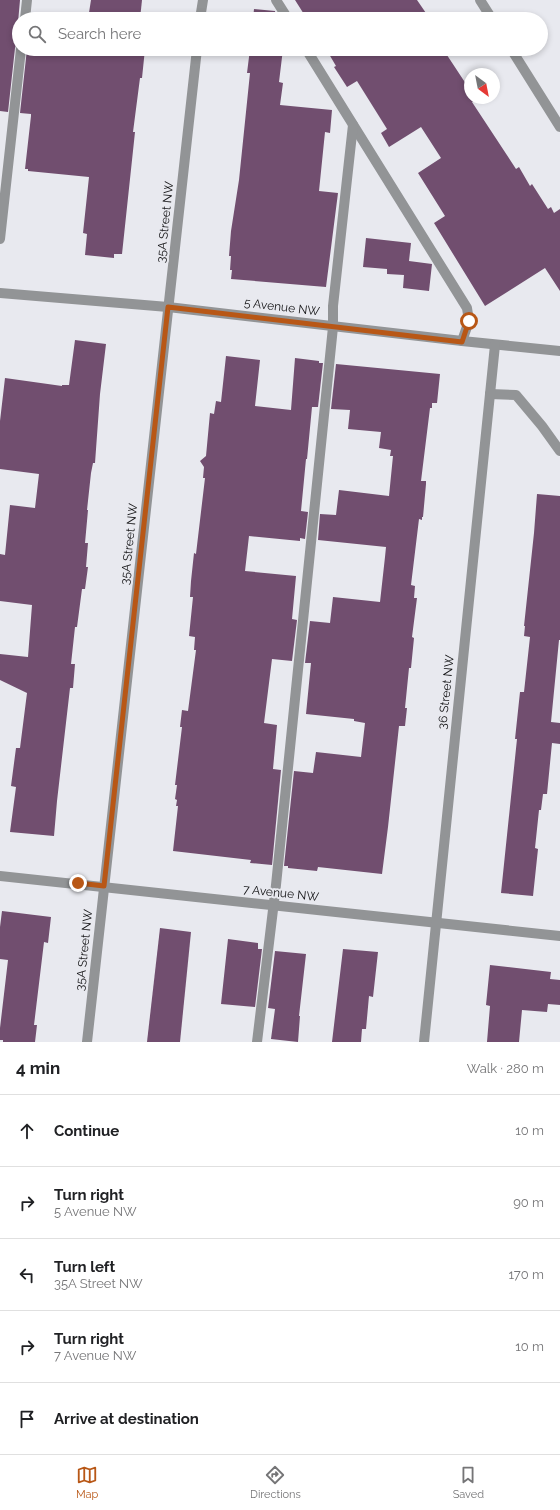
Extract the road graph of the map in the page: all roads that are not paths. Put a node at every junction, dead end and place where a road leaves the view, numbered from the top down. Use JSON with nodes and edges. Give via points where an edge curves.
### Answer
{"nodes":[{"id":1,"x":27,"y":0,"type":"edge"},
{"id":2,"x":202,"y":0,"type":"edge"},
{"id":3,"x":276,"y":0,"type":"edge"},
{"id":4,"x":480,"y":0,"type":"edge"},
{"id":5,"x":25,"y":12,"type":"edge"},
{"id":6,"x":201,"y":12,"type":"edge"},
{"id":7,"x":284,"y":12,"type":"edge"},
{"id":8,"x":488,"y":12,"type":"edge"},
{"id":9,"x":20,"y":56,"type":"edge"},
{"id":10,"x":196,"y":56,"type":"edge"},
{"id":11,"x":310,"y":56,"type":"edge"},
{"id":12,"x":515,"y":56,"type":"edge"},
{"id":13,"x":353,"y":125,"type":"junction"},
{"id":14,"x":560,"y":127,"type":"edge"},
{"id":15,"x":0,"y":239,"type":"edge"},
{"id":16,"x":0,"y":293,"type":"edge"},
{"id":17,"x":168,"y":307,"type":"junction"},
{"id":18,"x":333,"y":327,"type":"junction"},
{"id":19,"x":462,"y":342,"type":"junction"},
{"id":20,"x":495,"y":345,"type":"junction"},
{"id":21,"x":560,"y":351,"type":"edge"},
{"id":22,"x":490,"y":394,"type":"junction"},
{"id":23,"x":560,"y":451,"type":"edge"},
{"id":24,"x":0,"y":876,"type":"edge"},
{"id":25,"x":104,"y":886,"type":"junction"},
{"id":26,"x":274,"y":905,"type":"junction"},
{"id":27,"x":436,"y":923,"type":"junction"},
{"id":28,"x":560,"y":936,"type":"edge"},
{"id":29,"x":87,"y":1042,"type":"edge"},
{"id":30,"x":257,"y":1042,"type":"edge"},
{"id":31,"x":424,"y":1042,"type":"edge"}],
"edges":[{"from":1,"to":5,"type":"street"},
{"from":2,"to":6,"type":"street"},
{"from":3,"to":7,"type":"street"},
{"from":4,"to":8,"type":"street"},
{"from":9,"to":15,"type":"street"},
{"from":10,"to":17,"type":"street","name":"35A Street NW"},
{"from":11,"to":13,"type":"street"},
{"from":12,"to":14,"type":"street"},
{"from":13,"to":18,"type":"street"},
{"from":13,"to":19,"type":"street","via":[[467,308],[469,321]]},
{"from":16,"to":17,"type":"street","name":"5 Avenue NW"},
{"from":17,"to":18,"type":"street","name":"5 Avenue NW"},
{"from":17,"to":25,"type":"street","name":"35A Street NW"},
{"from":18,"to":19,"type":"street","name":"5 Avenue NW"},
{"from":18,"to":26,"type":"street"},
{"from":19,"to":20,"type":"street","name":"5 Avenue NW"},
{"from":20,"to":21,"type":"street","name":"5 Avenue NW"},
{"from":20,"to":22,"type":"street","name":"36 Street NW"},
{"from":22,"to":23,"type":"street","via":[[516,395]]},
{"from":22,"to":27,"type":"street","name":"36 Street NW"},
{"from":24,"to":25,"type":"street","name":"7 Avenue NW"},
{"from":25,"to":26,"type":"street","name":"7 Avenue NW"},
{"from":25,"to":29,"type":"street","name":"35A Street NW"},
{"from":26,"to":27,"type":"street","name":"7 Avenue NW"},
{"from":26,"to":30,"type":"street"},
{"from":27,"to":28,"type":"street","name":"7 Avenue NW"},
{"from":27,"to":31,"type":"street","name":"36 Street NW"}]}
